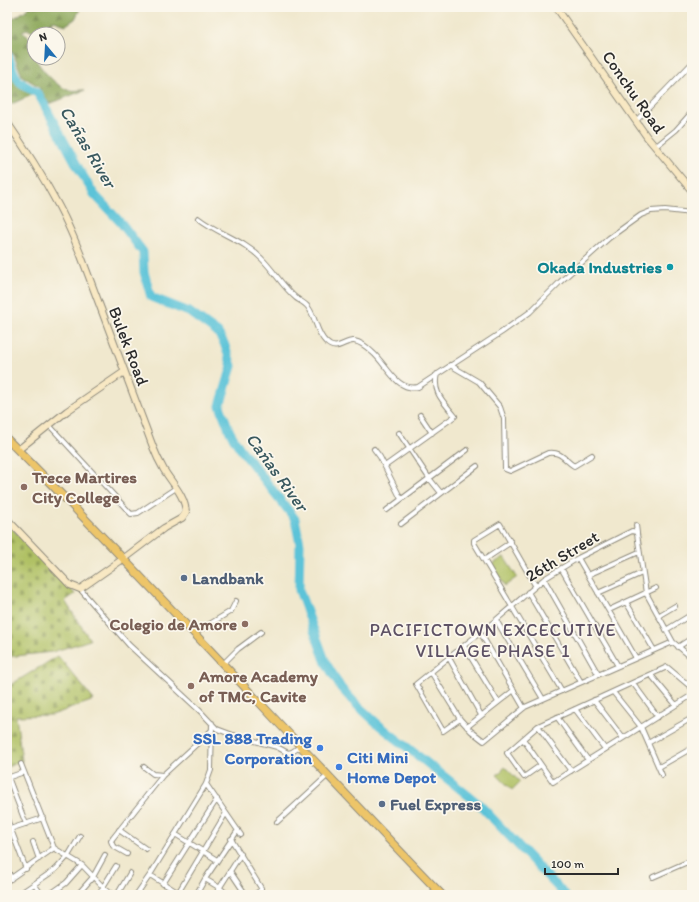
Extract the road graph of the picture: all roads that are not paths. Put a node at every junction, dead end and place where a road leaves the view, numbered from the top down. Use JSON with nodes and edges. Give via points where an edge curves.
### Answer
{"nodes":[{"id":1,"x":556,"y":7,"type":"edge"},
{"id":2,"x":692,"y":63,"type":"edge"},
{"id":3,"x":692,"y":112,"type":"edge"},
{"id":4,"x":636,"y":121,"type":"junction"},
{"id":5,"x":7,"y":122,"type":"edge"},
{"id":6,"x":655,"y":146,"type":"junction"},
{"id":7,"x":692,"y":191,"type":"edge"},
{"id":8,"x":692,"y":213,"type":"edge"},
{"id":9,"x":198,"y":218,"type":"dead end"},
{"id":10,"x":450,"y":365,"type":"junction"},
{"id":11,"x":124,"y":372,"type":"junction"},
{"id":12,"x":437,"y":374,"type":"junction"},
{"id":13,"x":420,"y":415,"type":"dead end"},
{"id":14,"x":48,"y":425,"type":"junction"},
{"id":15,"x":399,"y":433,"type":"dead end"},
{"id":16,"x":432,"y":433,"type":"junction"},
{"id":17,"x":7,"y":438,"type":"edge"},
{"id":18,"x":410,"y":448,"type":"junction"},
{"id":19,"x":374,"y":449,"type":"dead end"},
{"id":20,"x":18,"y":450,"type":"junction"},
{"id":21,"x":467,"y":450,"type":"dead end"},
{"id":22,"x":592,"y":455,"type":"dead end"},
{"id":23,"x":385,"y":466,"type":"junction"},
{"id":24,"x":477,"y":466,"type":"dead end"},
{"id":25,"x":429,"y":478,"type":"junction"},
{"id":26,"x":176,"y":488,"type":"junction"},
{"id":27,"x":441,"y":493,"type":"junction"},
{"id":28,"x":401,"y":499,"type":"junction"},
{"id":29,"x":387,"y":510,"type":"dead end"},
{"id":30,"x":7,"y":519,"type":"edge"},
{"id":31,"x":401,"y":524,"type":"dead end"},
{"id":32,"x":636,"y":525,"type":"dead end"},
{"id":33,"x":635,"y":532,"type":"junction"},
{"id":34,"x":511,"y":542,"type":"junction"},
{"id":35,"x":639,"y":552,"type":"junction"},
{"id":36,"x":578,"y":558,"type":"junction"},
{"id":37,"x":123,"y":559,"type":"junction"},
{"id":38,"x":484,"y":560,"type":"junction"},
{"id":39,"x":561,"y":568,"type":"junction"},
{"id":40,"x":642,"y":573,"type":"junction"},
{"id":41,"x":588,"y":575,"type":"junction"},
{"id":42,"x":544,"y":579,"type":"junction"},
{"id":43,"x":535,"y":585,"type":"junction"},
{"id":44,"x":656,"y":588,"type":"dead end"},
{"id":45,"x":80,"y":589,"type":"junction"},
{"id":46,"x":528,"y":592,"type":"junction"},
{"id":47,"x":598,"y":593,"type":"junction"},
{"id":48,"x":646,"y":593,"type":"junction"},
{"id":49,"x":236,"y":601,"type":"dead end"},
{"id":50,"x":626,"y":602,"type":"junction"},
{"id":51,"x":512,"y":606,"type":"junction"},
{"id":52,"x":675,"y":606,"type":"dead end"},
{"id":53,"x":609,"y":610,"type":"junction"},
{"id":54,"x":658,"y":616,"type":"junction"},
{"id":55,"x":690,"y":617,"type":"edge"},
{"id":56,"x":496,"y":620,"type":"junction"},
{"id":57,"x":666,"y":630,"type":"junction"},
{"id":58,"x":261,"y":632,"type":"dead end"},
{"id":59,"x":480,"y":632,"type":"junction"},
{"id":60,"x":195,"y":633,"type":"junction"},
{"id":61,"x":692,"y":638,"type":"edge"},
{"id":62,"x":673,"y":642,"type":"junction"},
{"id":63,"x":464,"y":646,"type":"junction"},
{"id":64,"x":678,"y":647,"type":"junction"},
{"id":65,"x":654,"y":650,"type":"junction"},
{"id":66,"x":448,"y":658,"type":"junction"},
{"id":67,"x":636,"y":658,"type":"junction"},
{"id":68,"x":692,"y":658,"type":"edge"},
{"id":69,"x":224,"y":664,"type":"junction"},
{"id":70,"x":618,"y":666,"type":"junction"},
{"id":71,"x":432,"y":672,"type":"junction"},
{"id":72,"x":598,"y":674,"type":"junction"},
{"id":73,"x":651,"y":675,"type":"junction"},
{"id":74,"x":581,"y":682,"type":"junction"},
{"id":75,"x":633,"y":683,"type":"junction"},
{"id":76,"x":692,"y":688,"type":"edge"},
{"id":77,"x":514,"y":690,"type":"junction"},
{"id":78,"x":562,"y":691,"type":"junction"},
{"id":79,"x":613,"y":692,"type":"junction"},
{"id":80,"x":692,"y":696,"type":"edge"},
{"id":81,"x":543,"y":699,"type":"junction"},
{"id":82,"x":594,"y":700,"type":"junction"},
{"id":83,"x":498,"y":702,"type":"junction"},
{"id":84,"x":676,"y":705,"type":"junction"},
{"id":85,"x":524,"y":708,"type":"junction"},
{"id":86,"x":575,"y":709,"type":"junction"},
{"id":87,"x":481,"y":715,"type":"junction"},
{"id":88,"x":557,"y":717,"type":"junction"},
{"id":89,"x":658,"y":717,"type":"junction"},
{"id":90,"x":692,"y":718,"type":"edge"},
{"id":91,"x":460,"y":719,"type":"junction"},
{"id":92,"x":212,"y":723,"type":"junction"},
{"id":93,"x":538,"y":726,"type":"junction"},
{"id":94,"x":467,"y":727,"type":"junction"},
{"id":95,"x":641,"y":727,"type":"junction"},
{"id":96,"x":212,"y":730,"type":"junction"},
{"id":97,"x":623,"y":738,"type":"junction"},
{"id":98,"x":523,"y":739,"type":"junction"},
{"id":99,"x":648,"y":743,"type":"junction"},
{"id":100,"x":301,"y":746,"type":"junction"},
{"id":101,"x":692,"y":748,"type":"edge"},
{"id":102,"x":605,"y":749,"type":"junction"},
{"id":103,"x":588,"y":760,"type":"junction"},
{"id":104,"x":21,"y":764,"type":"dead end"},
{"id":105,"x":541,"y":765,"type":"junction"},
{"id":106,"x":144,"y":767,"type":"dead end"},
{"id":107,"x":659,"y":767,"type":"junction"},
{"id":108,"x":571,"y":771,"type":"junction"},
{"id":109,"x":24,"y":772,"type":"junction"},
{"id":110,"x":163,"y":775,"type":"junction"},
{"id":111,"x":662,"y":775,"type":"dead end"},
{"id":112,"x":327,"y":776,"type":"junction"},
{"id":113,"x":7,"y":777,"type":"edge"},
{"id":114,"x":206,"y":784,"type":"junction"},
{"id":115,"x":217,"y":799,"type":"junction"},
{"id":116,"x":226,"y":813,"type":"junction"},
{"id":117,"x":42,"y":818,"type":"junction"},
{"id":118,"x":7,"y":819,"type":"edge"},
{"id":119,"x":277,"y":822,"type":"dead end"},
{"id":120,"x":26,"y":824,"type":"junction"},
{"id":121,"x":9,"y":830,"type":"edge"},
{"id":122,"x":119,"y":830,"type":"junction"},
{"id":123,"x":238,"y":830,"type":"junction"},
{"id":124,"x":175,"y":834,"type":"junction"},
{"id":125,"x":241,"y":835,"type":"dead end"},
{"id":126,"x":80,"y":836,"type":"dead end"},
{"id":127,"x":231,"y":839,"type":"junction"},
{"id":128,"x":33,"y":842,"type":"dead end"},
{"id":129,"x":190,"y":842,"type":"junction"},
{"id":130,"x":54,"y":848,"type":"junction"},
{"id":131,"x":146,"y":849,"type":"dead end"},
{"id":132,"x":204,"y":851,"type":"junction"},
{"id":133,"x":126,"y":854,"type":"dead end"},
{"id":134,"x":241,"y":854,"type":"junction"},
{"id":135,"x":105,"y":855,"type":"dead end"},
{"id":136,"x":68,"y":856,"type":"junction"},
{"id":137,"x":39,"y":859,"type":"junction"},
{"id":138,"x":217,"y":860,"type":"junction"},
{"id":139,"x":690,"y":861,"type":"edge"},
{"id":140,"x":82,"y":865,"type":"junction"},
{"id":141,"x":116,"y":866,"type":"dead end"},
{"id":142,"x":7,"y":867,"type":"edge"},
{"id":143,"x":26,"y":869,"type":"junction"},
{"id":144,"x":230,"y":871,"type":"junction"},
{"id":145,"x":130,"y":872,"type":"dead end"},
{"id":146,"x":692,"y":872,"type":"edge"},
{"id":147,"x":150,"y":875,"type":"junction"},
{"id":148,"x":93,"y":877,"type":"junction"},
{"id":149,"x":653,"y":877,"type":"dead end"},
{"id":150,"x":205,"y":879,"type":"junction"},
{"id":151,"x":9,"y":880,"type":"edge"},
{"id":152,"x":34,"y":884,"type":"junction"},
{"id":153,"x":163,"y":884,"type":"junction"},
{"id":154,"x":104,"y":888,"type":"junction"},
{"id":155,"x":220,"y":888,"type":"junction"},
{"id":156,"x":20,"y":894,"type":"edge"},
{"id":157,"x":180,"y":894,"type":"edge"},
{"id":158,"x":42,"y":895,"type":"edge"},
{"id":159,"x":49,"y":895,"type":"edge"},
{"id":160,"x":77,"y":895,"type":"edge"},
{"id":161,"x":97,"y":895,"type":"edge"},
{"id":162,"x":113,"y":895,"type":"edge"},
{"id":163,"x":117,"y":895,"type":"edge"},
{"id":164,"x":136,"y":895,"type":"edge"},
{"id":165,"x":196,"y":895,"type":"edge"},
{"id":166,"x":215,"y":895,"type":"edge"},
{"id":167,"x":228,"y":895,"type":"edge"},
{"id":168,"x":246,"y":895,"type":"edge"},
{"id":169,"x":254,"y":895,"type":"edge"},
{"id":170,"x":442,"y":895,"type":"edge"}],
"edges":[{"from":1,"to":4,"type":"main road","name":"Conchu Road"},
{"from":2,"to":4,"type":"street"},
{"from":3,"to":6,"type":"street","via":[[676,130]]},
{"from":4,"to":6,"type":"main road","name":"Conchu Road"},
{"from":5,"to":11,"type":"main road","name":"Bulek Road","via":[[58,204],[80,253]]},
{"from":6,"to":7,"type":"main road","name":"Conchu Road"},
{"from":8,"to":10,"type":"street","via":[[664,210],[641,215],[609,238],[530,312]]},
{"from":9,"to":12,"type":"street","via":[[241,242],[262,258],[296,298],[308,306],[326,342],[336,346],[356,342],[373,352],[398,382],[414,388]]},
{"from":10,"to":12,"type":"street"},
{"from":10,"to":22,"type":"street","via":[[479,382],[500,407],[504,419],[505,469],[510,471],[554,452],[574,466]]},
{"from":11,"to":14,"type":"main road"},
{"from":11,"to":26,"type":"main road","name":"Bulek Road","via":[[158,460]]},
{"from":12,"to":16,"type":"street","via":[[435,382],[438,392],[456,416]]},
{"from":13,"to":16,"type":"street"},
{"from":14,"to":20,"type":"main road"},
{"from":14,"to":26,"type":"street","via":[[131,514],[138,513]]},
{"from":15,"to":18,"type":"street"},
{"from":16,"to":18,"type":"street"},
{"from":17,"to":20,"type":"main road"},
{"from":18,"to":23,"type":"street"},
{"from":18,"to":25,"type":"street"},
{"from":19,"to":23,"type":"street"},
{"from":20,"to":37,"type":"main road"},
{"from":21,"to":25,"type":"street"},
{"from":23,"to":28,"type":"street"},
{"from":24,"to":27,"type":"street"},
{"from":25,"to":27,"type":"street"},
{"from":25,"to":28,"type":"street"},
{"from":26,"to":37,"type":"main road","name":"Bulek Road","via":[[186,510],[184,517],[164,528]]},
{"from":27,"to":31,"type":"street"},
{"from":28,"to":29,"type":"street"},
{"from":30,"to":45,"type":"main road","via":[[59,575],[70,585]]},
{"from":32,"to":33,"type":"street"},
{"from":33,"to":35,"type":"street"},
{"from":33,"to":36,"type":"street","name":"26th Street"},
{"from":34,"to":38,"type":"street"},
{"from":34,"to":38,"type":"street","via":[[501,524],[498,524],[474,540]]},
{"from":34,"to":43,"type":"street"},
{"from":35,"to":40,"type":"street"},
{"from":35,"to":41,"type":"street"},
{"from":36,"to":39,"type":"street","name":"26th Street"},
{"from":36,"to":41,"type":"street"},
{"from":37,"to":45,"type":"main road","name":"Bulek Road"},
{"from":37,"to":60,"type":"main road"},
{"from":38,"to":51,"type":"street"},
{"from":39,"to":42,"type":"street","name":"26th Street"},
{"from":39,"to":70,"type":"street"},
{"from":40,"to":47,"type":"street"},
{"from":40,"to":48,"type":"street"},
{"from":41,"to":47,"type":"street"},
{"from":42,"to":43,"type":"street","name":"26th Street"},
{"from":42,"to":72,"type":"street"},
{"from":43,"to":46,"type":"street","name":"26th Street"},
{"from":44,"to":48,"type":"street"},
{"from":45,"to":92,"type":"street","via":[[129,645]]},
{"from":46,"to":51,"type":"street","name":"26th Street"},
{"from":46,"to":74,"type":"street"},
{"from":47,"to":53,"type":"street"},
{"from":48,"to":50,"type":"street"},
{"from":48,"to":54,"type":"street"},
{"from":49,"to":60,"type":"street","via":[[231,611]]},
{"from":50,"to":53,"type":"street"},
{"from":50,"to":65,"type":"street"},
{"from":51,"to":56,"type":"street","name":"26th Street"},
{"from":51,"to":78,"type":"street"},
{"from":52,"to":54,"type":"street"},
{"from":53,"to":67,"type":"street"},
{"from":54,"to":57,"type":"street"},
{"from":55,"to":57,"type":"street"},
{"from":56,"to":59,"type":"street","name":"26th Street"},
{"from":56,"to":81,"type":"street"},
{"from":57,"to":62,"type":"street"},
{"from":58,"to":69,"type":"street","via":[[238,649]]},
{"from":59,"to":63,"type":"street","name":"26th Street"},
{"from":59,"to":77,"type":"street"},
{"from":60,"to":69,"type":"main road"},
{"from":61,"to":64,"type":"street"},
{"from":62,"to":64,"type":"street"},
{"from":62,"to":65,"type":"street"},
{"from":63,"to":66,"type":"street","name":"26th Street"},
{"from":63,"to":83,"type":"street"},
{"from":64,"to":68,"type":"street"},
{"from":65,"to":67,"type":"street"},
{"from":66,"to":71,"type":"street","name":"26th Street"},
{"from":66,"to":87,"type":"street"},
{"from":67,"to":70,"type":"street"},
{"from":69,"to":100,"type":"main road"},
{"from":70,"to":72,"type":"street"},
{"from":71,"to":91,"type":"street"},
{"from":71,"to":91,"type":"street","name":"26th Street","via":[[416,684],[443,731]]},
{"from":72,"to":74,"type":"street"},
{"from":73,"to":75,"type":"street"},
{"from":73,"to":76,"type":"street","via":[[667,667]]},
{"from":73,"to":84,"type":"street"},
{"from":74,"to":78,"type":"street"},
{"from":75,"to":79,"type":"street"},
{"from":75,"to":89,"type":"street"},
{"from":77,"to":83,"type":"street"},
{"from":77,"to":85,"type":"street"},
{"from":78,"to":81,"type":"street"},
{"from":79,"to":82,"type":"street"},
{"from":79,"to":95,"type":"street"},
{"from":80,"to":84,"type":"street"},
{"from":81,"to":85,"type":"street"},
{"from":82,"to":86,"type":"street"},
{"from":82,"to":97,"type":"street"},
{"from":83,"to":87,"type":"street"},
{"from":84,"to":89,"type":"street"},
{"from":85,"to":94,"type":"street","via":[[484,741]]},
{"from":86,"to":88,"type":"street"},
{"from":86,"to":102,"type":"street"},
{"from":87,"to":94,"type":"street"},
{"from":88,"to":93,"type":"street"},
{"from":88,"to":103,"type":"street"},
{"from":89,"to":95,"type":"street"},
{"from":90,"to":99,"type":"street"},
{"from":91,"to":94,"type":"street"},
{"from":92,"to":96,"type":"street"},
{"from":92,"to":100,"type":"street","via":[[226,733],[288,753]]},
{"from":93,"to":98,"type":"street"},
{"from":93,"to":108,"type":"street"},
{"from":95,"to":97,"type":"street"},
{"from":95,"to":99,"type":"street"},
{"from":96,"to":110,"type":"street"},
{"from":96,"to":114,"type":"street","via":[[210,770]]},
{"from":97,"to":102,"type":"street"},
{"from":98,"to":105,"type":"street"},
{"from":98,"to":105,"type":"street","via":[[507,753],[524,777]]},
{"from":99,"to":107,"type":"street"},
{"from":100,"to":112,"type":"main road"},
{"from":101,"to":107,"type":"street"},
{"from":102,"to":103,"type":"street"},
{"from":103,"to":108,"type":"street"},
{"from":104,"to":109,"type":"street"},
{"from":105,"to":108,"type":"street","via":[[553,782]]},
{"from":106,"to":110,"type":"street","via":[[153,774]]},
{"from":107,"to":111,"type":"street"},
{"from":109,"to":113,"type":"street"},
{"from":109,"to":117,"type":"street"},
{"from":110,"to":122,"type":"street"},
{"from":112,"to":119,"type":"street"},
{"from":112,"to":170,"type":"main road"},
{"from":113,"to":120,"type":"street"},
{"from":114,"to":115,"type":"street"},
{"from":114,"to":124,"type":"street"},
{"from":115,"to":116,"type":"street"},
{"from":115,"to":129,"type":"street"},
{"from":116,"to":123,"type":"street"},
{"from":116,"to":132,"type":"street"},
{"from":117,"to":120,"type":"street"},
{"from":117,"to":130,"type":"street"},
{"from":118,"to":121,"type":"street"},
{"from":120,"to":121,"type":"street"},
{"from":121,"to":143,"type":"street"},
{"from":122,"to":131,"type":"street"},
{"from":122,"to":133,"type":"street","via":[[112,843]]},
{"from":123,"to":125,"type":"street"},
{"from":123,"to":127,"type":"street"},
{"from":124,"to":129,"type":"street"},
{"from":124,"to":147,"type":"street"},
{"from":126,"to":136,"type":"street"},
{"from":127,"to":134,"type":"street"},
{"from":127,"to":138,"type":"street"},
{"from":128,"to":137,"type":"street"},
{"from":129,"to":132,"type":"street"},
{"from":129,"to":153,"type":"street"},
{"from":130,"to":136,"type":"street"},
{"from":130,"to":137,"type":"street"},
{"from":132,"to":138,"type":"street"},
{"from":132,"to":157,"type":"street"},
{"from":134,"to":144,"type":"street"},
{"from":134,"to":169,"type":"street","via":[[261,888]]},
{"from":135,"to":148,"type":"street"},
{"from":136,"to":140,"type":"street"},
{"from":136,"to":152,"type":"street","via":[[56,869]]},
{"from":137,"to":143,"type":"street"},
{"from":138,"to":150,"type":"street"},
{"from":139,"to":146,"type":"street"},
{"from":139,"to":149,"type":"street"},
{"from":140,"to":148,"type":"street"},
{"from":140,"to":159,"type":"street"},
{"from":141,"to":154,"type":"street"},
{"from":142,"to":151,"type":"street"},
{"from":143,"to":151,"type":"street"},
{"from":144,"to":155,"type":"street"},
{"from":144,"to":168,"type":"street"},
{"from":145,"to":163,"type":"street"},
{"from":147,"to":153,"type":"street"},
{"from":147,"to":164,"type":"street"},
{"from":148,"to":154,"type":"street"},
{"from":148,"to":160,"type":"street"},
{"from":150,"to":155,"type":"street"},
{"from":150,"to":165,"type":"street"},
{"from":152,"to":156,"type":"street"},
{"from":152,"to":158,"type":"street"},
{"from":153,"to":157,"type":"street"},
{"from":154,"to":161,"type":"street"},
{"from":154,"to":162,"type":"street"},
{"from":155,"to":166,"type":"street"},
{"from":155,"to":167,"type":"street"}]}
